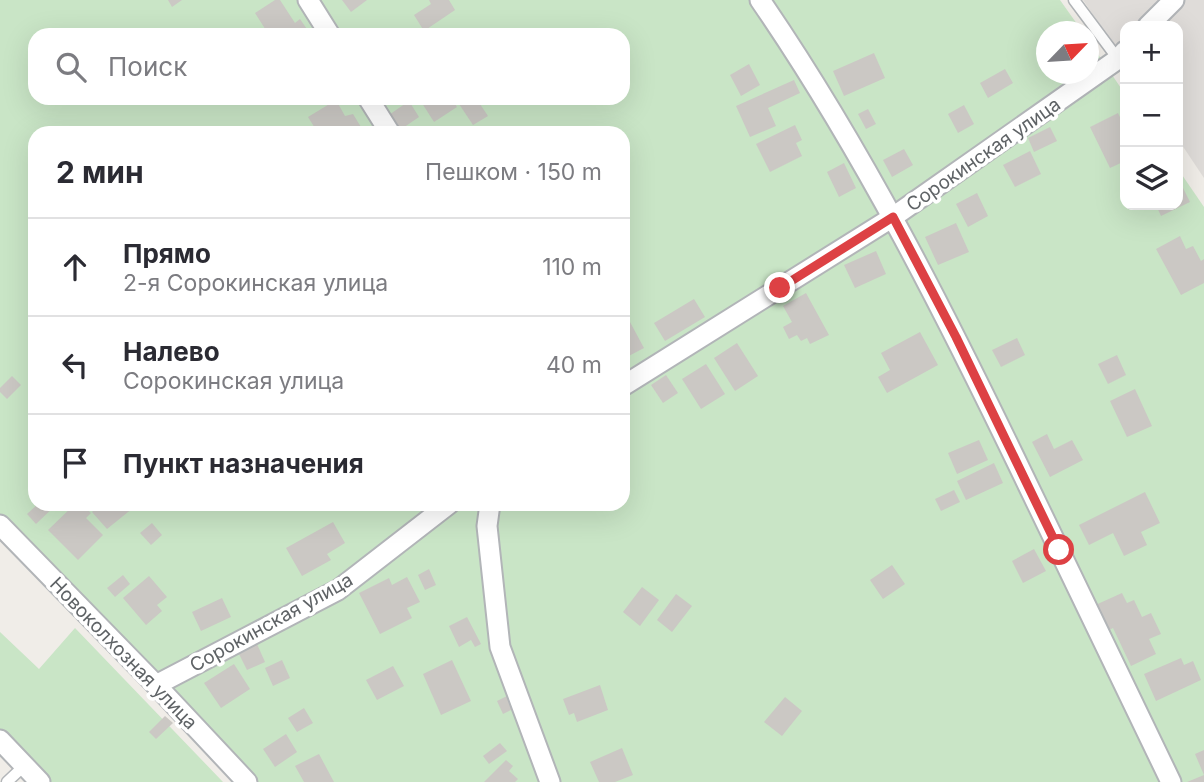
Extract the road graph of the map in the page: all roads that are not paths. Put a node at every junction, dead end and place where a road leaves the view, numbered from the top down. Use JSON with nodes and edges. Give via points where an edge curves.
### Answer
{"nodes":[{"id":1,"x":308,"y":0,"type":"edge"},
{"id":2,"x":760,"y":0,"type":"edge"},
{"id":3,"x":1074,"y":0,"type":"edge"},
{"id":4,"x":1174,"y":0,"type":"edge"},
{"id":5,"x":1153,"y":21,"type":"edge"},
{"id":6,"x":326,"y":28,"type":"edge"},
{"id":7,"x":1120,"y":54,"type":"edge"},
{"id":8,"x":1120,"y":56,"type":"edge"},
{"id":9,"x":372,"y":105,"type":"edge"},
{"id":10,"x":386,"y":126,"type":"edge"},
{"id":11,"x":893,"y":217,"type":"junction"},
{"id":12,"x":630,"y":382,"type":"edge"},
{"id":13,"x":440,"y":511,"type":"edge"},
{"id":14,"x":488,"y":511,"type":"edge"},
{"id":15,"x":0,"y":525,"type":"edge"},
{"id":16,"x":156,"y":685,"type":"junction"},
{"id":17,"x":0,"y":740,"type":"edge"},
{"id":18,"x":24,"y":766,"type":"junction"},
{"id":19,"x":6,"y":782,"type":"edge"},
{"id":20,"x":40,"y":782,"type":"edge"},
{"id":21,"x":247,"y":782,"type":"edge"},
{"id":22,"x":550,"y":782,"type":"edge"},
{"id":23,"x":1171,"y":782,"type":"edge"}],
"edges":[{"from":1,"to":6,"type":"street"},
{"from":2,"to":11,"type":"street"},
{"from":3,"to":7,"type":"lane"},
{"from":4,"to":5,"type":"street"},
{"from":8,"to":11,"type":"street","name":"Сорокинская улица"},
{"from":9,"to":10,"type":"street"},
{"from":11,"to":12,"type":"street","name":"Сорокинская улица"},
{"from":11,"to":23,"type":"street","via":[[956,337]]},
{"from":13,"to":16,"type":"street","name":"Сорокинская улица","via":[[338,590]]},
{"from":14,"to":22,"type":"street","via":[[500,647]]},
{"from":15,"to":16,"type":"street","name":"Новоколхозная улица"},
{"from":16,"to":21,"type":"street","name":"Новоколхозная улица"},
{"from":17,"to":18,"type":"street"},
{"from":18,"to":19,"type":"lane"},
{"from":18,"to":20,"type":"street"}]}
